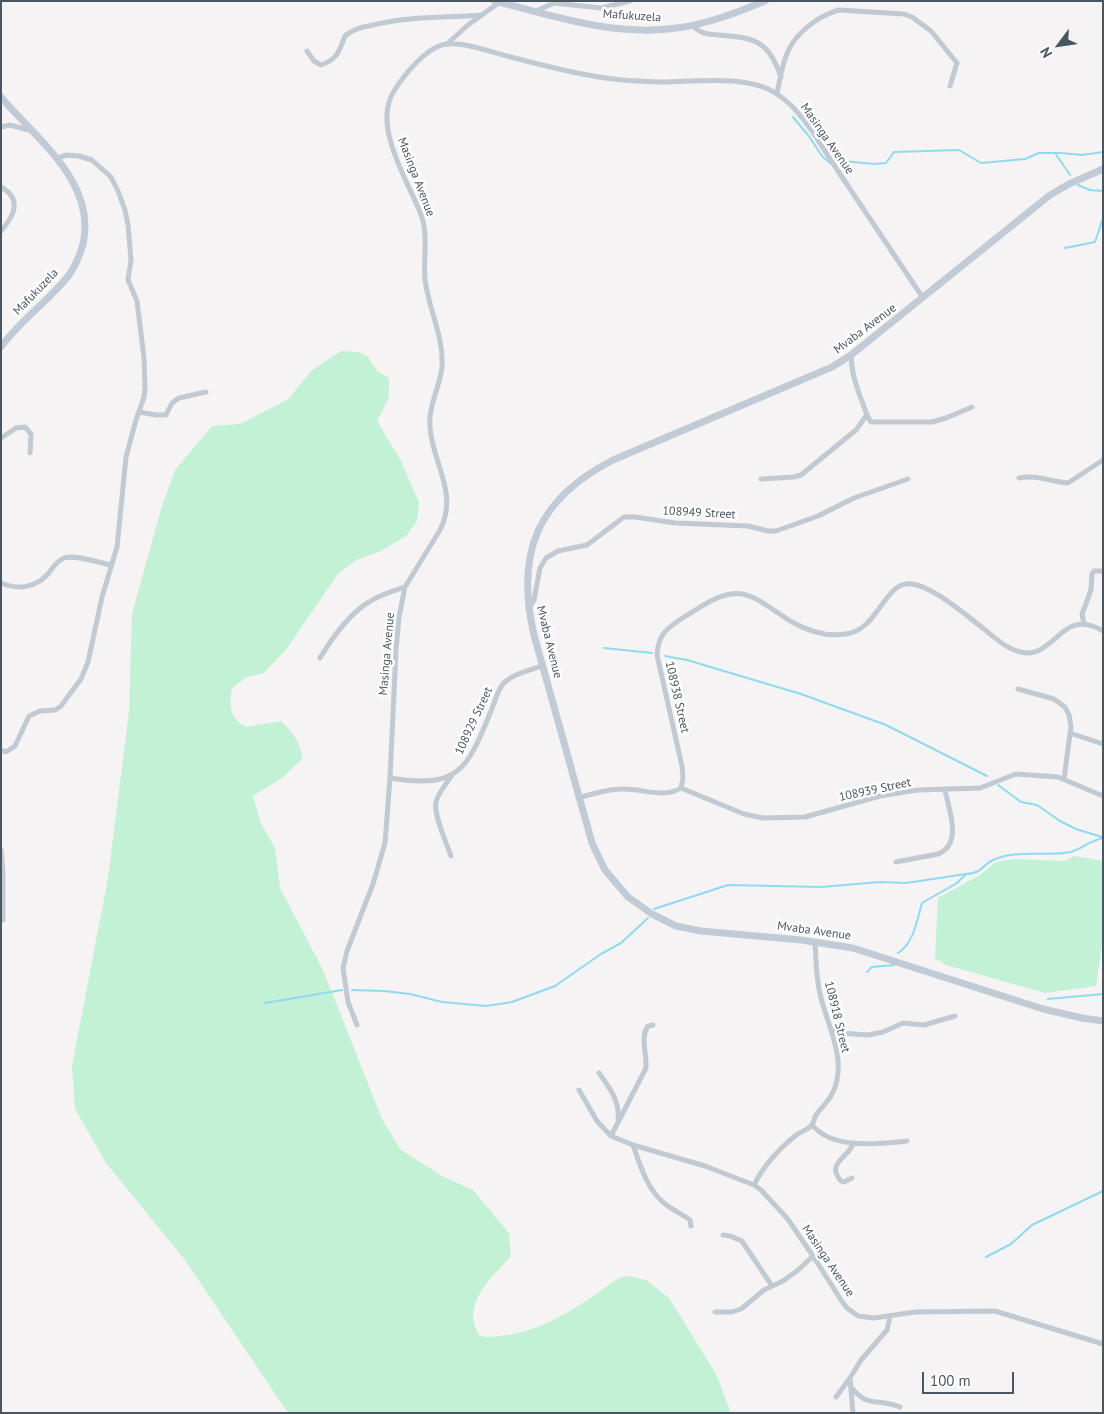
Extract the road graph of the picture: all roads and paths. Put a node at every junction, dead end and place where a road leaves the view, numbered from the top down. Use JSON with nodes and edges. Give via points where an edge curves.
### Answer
{"nodes":[{"id":1,"x":630,"y":1,"type":"edge"},
{"id":2,"x":765,"y":1,"type":"edge"},
{"id":3,"x":498,"y":2,"type":"edge"},
{"id":4,"x":536,"y":11,"type":"junction"},
{"id":5,"x":482,"y":15,"type":"junction"},
{"id":6,"x":693,"y":26,"type":"junction"},
{"id":7,"x":447,"y":44,"type":"junction"},
{"id":8,"x":307,"y":51,"type":"dead end"},
{"id":9,"x":781,"y":78,"type":"junction"},
{"id":10,"x":950,"y":86,"type":"dead end"},
{"id":11,"x":776,"y":93,"type":"junction"},
{"id":12,"x":1,"y":97,"type":"edge"},
{"id":13,"x":1,"y":127,"type":"edge"},
{"id":14,"x":32,"y":131,"type":"junction"},
{"id":15,"x":57,"y":158,"type":"junction"},
{"id":16,"x":1103,"y":169,"type":"edge"},
{"id":17,"x":1,"y":187,"type":"edge"},
{"id":18,"x":1,"y":231,"type":"edge"},
{"id":19,"x":923,"y":298,"type":"junction"},
{"id":20,"x":1,"y":347,"type":"edge"},
{"id":21,"x":851,"y":355,"type":"junction"},
{"id":22,"x":206,"y":392,"type":"dead end"},
{"id":23,"x":972,"y":407,"type":"dead end"},
{"id":24,"x":139,"y":412,"type":"junction"},
{"id":25,"x":866,"y":416,"type":"junction"},
{"id":26,"x":1,"y":438,"type":"edge"},
{"id":27,"x":30,"y":453,"type":"dead end"},
{"id":28,"x":1103,"y":460,"type":"edge"},
{"id":29,"x":1019,"y":478,"type":"dead end"},
{"id":30,"x":761,"y":479,"type":"dead end"},
{"id":31,"x":908,"y":479,"type":"dead end"},
{"id":32,"x":111,"y":565,"type":"junction"},
{"id":33,"x":1103,"y":571,"type":"edge"},
{"id":34,"x":1,"y":583,"type":"edge"},
{"id":35,"x":405,"y":587,"type":"junction"},
{"id":36,"x":528,"y":609,"type":"junction"},
{"id":37,"x":1084,"y":624,"type":"junction"},
{"id":38,"x":1103,"y":631,"type":"edge"},
{"id":39,"x":320,"y":658,"type":"dead end"},
{"id":40,"x":542,"y":666,"type":"junction"},
{"id":41,"x":1018,"y":689,"type":"dead end"},
{"id":42,"x":1070,"y":733,"type":"junction"},
{"id":43,"x":1103,"y":744,"type":"edge"},
{"id":44,"x":1,"y":750,"type":"edge"},
{"id":45,"x":452,"y":774,"type":"junction"},
{"id":46,"x":390,"y":778,"type":"junction"},
{"id":47,"x":1064,"y":779,"type":"junction"},
{"id":48,"x":681,"y":788,"type":"junction"},
{"id":49,"x":945,"y":790,"type":"junction"},
{"id":50,"x":1103,"y":796,"type":"edge"},
{"id":51,"x":578,"y":798,"type":"junction"},
{"id":52,"x":1,"y":850,"type":"edge"},
{"id":53,"x":451,"y":856,"type":"dead end"},
{"id":54,"x":896,"y":862,"type":"dead end"},
{"id":55,"x":4,"y":920,"type":"dead end"},
{"id":56,"x":815,"y":941,"type":"junction"},
{"id":57,"x":955,"y":1016,"type":"dead end"},
{"id":58,"x":1103,"y":1021,"type":"edge"},
{"id":59,"x":356,"y":1025,"type":"dead end"},
{"id":60,"x":653,"y":1025,"type":"dead end"},
{"id":61,"x":832,"y":1029,"type":"junction"},
{"id":62,"x":599,"y":1073,"type":"dead end"},
{"id":63,"x":579,"y":1090,"type":"dead end"},
{"id":64,"x":618,"y":1122,"type":"junction"},
{"id":65,"x":812,"y":1125,"type":"junction"},
{"id":66,"x":611,"y":1136,"type":"junction"},
{"id":67,"x":907,"y":1141,"type":"dead end"},
{"id":68,"x":854,"y":1143,"type":"junction"},
{"id":69,"x":633,"y":1145,"type":"junction"},
{"id":70,"x":852,"y":1178,"type":"dead end"},
{"id":71,"x":754,"y":1185,"type":"junction"},
{"id":72,"x":691,"y":1226,"type":"dead end"},
{"id":73,"x":723,"y":1235,"type":"dead end"},
{"id":74,"x":813,"y":1256,"type":"junction"},
{"id":75,"x":772,"y":1286,"type":"junction"},
{"id":76,"x":715,"y":1312,"type":"dead end"},
{"id":77,"x":890,"y":1316,"type":"junction"},
{"id":78,"x":1103,"y":1344,"type":"edge"},
{"id":79,"x":850,"y":1378,"type":"junction"},
{"id":80,"x":852,"y":1388,"type":"junction"},
{"id":81,"x":836,"y":1397,"type":"dead end"},
{"id":82,"x":900,"y":1407,"type":"dead end"},
{"id":83,"x":853,"y":1413,"type":"edge"}],
"edges":[{"from":1,"to":4,"type":"street","via":[[601,8],[554,3]]},
{"from":2,"to":6,"type":"street","name":"Mafukuzela"},
{"from":3,"to":4,"type":"street","name":"Mafukuzela"},
{"from":3,"to":5,"type":"street"},
{"from":4,"to":6,"type":"street","name":"Mafukuzela","via":[[628,29]]},
{"from":5,"to":7,"type":"street"},
{"from":5,"to":8,"type":"street","via":[[388,21],[354,30],[345,36],[337,54],[323,64],[316,64]]},
{"from":6,"to":9,"type":"street","via":[[706,34],[758,42]]},
{"from":7,"to":11,"type":"street","name":"Masinga Avenue","via":[[594,76],[656,82],[733,81]]},
{"from":7,"to":35,"type":"street","name":"Masinga Avenue","via":[[428,53],[409,70],[392,95],[387,110],[390,138],[426,232],[425,280],[442,355],[430,426],[445,481],[445,520]]},
{"from":9,"to":10,"type":"street","via":[[789,49],[803,31],[833,12],[850,11],[904,14],[921,23],[957,63]]},
{"from":9,"to":11,"type":"street"},
{"from":11,"to":19,"type":"street","name":"Masinga Avenue","via":[[791,105],[813,133]]},
{"from":12,"to":14,"type":"street","name":"Mafukuzela"},
{"from":13,"to":14,"type":"street","via":[[10,125]]},
{"from":14,"to":15,"type":"street","name":"Mafukuzela"},
{"from":15,"to":20,"type":"street","name":"Mafukuzela","via":[[84,209],[85,233],[80,254],[68,276]]},
{"from":15,"to":24,"type":"street","via":[[79,156],[101,166],[112,177],[125,210],[131,260],[128,280],[137,301],[145,375],[144,397]]},
{"from":16,"to":19,"type":"street","name":"Mvaba Avenue","via":[[1050,195]]},
{"from":17,"to":18,"type":"street","via":[[10,192],[15,202],[12,216]]},
{"from":19,"to":21,"type":"street","name":"Mvaba Avenue"},
{"from":21,"to":25,"type":"street","via":[[853,377]]},
{"from":21,"to":36,"type":"street","name":"Mvaba Avenue","via":[[815,376],[613,460],[579,480],[550,510],[536,538],[526,582]]},
{"from":22,"to":24,"type":"street","via":[[179,398],[172,403],[166,415]]},
{"from":23,"to":25,"type":"street","via":[[932,422],[870,422]]},
{"from":24,"to":32,"type":"street","via":[[126,457],[117,547]]},
{"from":25,"to":30,"type":"street","via":[[856,430],[801,474]]},
{"from":26,"to":27,"type":"street","via":[[16,428],[25,427],[30,434]]},
{"from":28,"to":29,"type":"street","via":[[1068,484],[1033,477]]},
{"from":31,"to":36,"type":"street","name":"108949 Street","via":[[776,531],[624,517],[587,545],[548,556],[542,564],[534,600]]},
{"from":32,"to":34,"type":"street","via":[[65,558],[37,583],[27,587],[17,588]]},
{"from":32,"to":44,"type":"street","via":[[81,679],[61,706],[29,716],[15,746],[6,752]]},
{"from":33,"to":37,"type":"street","via":[[1092,574],[1091,590],[1082,614]]},
{"from":35,"to":39,"type":"street","via":[[357,610]]},
{"from":35,"to":46,"type":"street","name":"Masinga Avenue","via":[[396,643]]},
{"from":36,"to":40,"type":"street","name":"Mvaba Avenue"},
{"from":37,"to":38,"type":"street"},
{"from":37,"to":48,"type":"street","name":"108938 Street","via":[[1067,628],[1046,648],[1027,654],[1012,650],[935,593],[913,584],[899,586],[869,623],[854,633],[846,634],[817,632],[792,622],[748,596],[724,595],[665,630],[658,642],[657,655],[682,766]]},
{"from":40,"to":45,"type":"street","name":"108929 Street","via":[[505,682],[469,758]]},
{"from":40,"to":51,"type":"street","name":"Mvaba Avenue"},
{"from":41,"to":42,"type":"street","via":[[1060,702],[1070,715]]},
{"from":42,"to":43,"type":"street"},
{"from":42,"to":47,"type":"street"},
{"from":45,"to":46,"type":"street","name":"108929 Street","via":[[423,782]]},
{"from":45,"to":53,"type":"street","name":"108929 Street","via":[[437,799],[436,807]]},
{"from":46,"to":59,"type":"street","name":"Masinga Avenue","via":[[385,843],[343,968],[348,1002]]},
{"from":47,"to":49,"type":"street","name":"108939 Street","via":[[1016,774],[985,787]]},
{"from":47,"to":50,"type":"street","name":"108939 Street"},
{"from":48,"to":49,"type":"street","name":"108939 Street","via":[[744,814],[763,818],[805,817],[880,796]]},
{"from":48,"to":51,"type":"street","via":[[665,793],[622,789]]},
{"from":49,"to":54,"type":"street","via":[[952,825],[950,846],[938,854]]},
{"from":51,"to":56,"type":"street","name":"Mvaba Avenue","via":[[602,864],[628,897],[652,914],[676,926],[701,932]]},
{"from":52,"to":55,"type":"street"},
{"from":56,"to":58,"type":"street","name":"Mvaba Avenue","via":[[870,952],[1043,1009]]},
{"from":56,"to":61,"type":"street","name":"108918 Street","via":[[819,990]]},
{"from":57,"to":61,"type":"street","via":[[924,1025],[903,1023],[868,1035],[840,1033]]},
{"from":60,"to":64,"type":"street","via":[[648,1026],[643,1036],[646,1068]]},
{"from":61,"to":65,"type":"street","name":"108918 Street","via":[[837,1080]]},
{"from":62,"to":64,"type":"street","via":[[615,1098]]},
{"from":63,"to":66,"type":"street","name":"Masinga Avenue","via":[[597,1121]]},
{"from":64,"to":66,"type":"street"},
{"from":65,"to":68,"type":"street","via":[[822,1135]]},
{"from":65,"to":71,"type":"street","name":"108918 Street","via":[[781,1150]]},
{"from":66,"to":69,"type":"street","name":"Masinga Avenue"},
{"from":67,"to":68,"type":"street"},
{"from":68,"to":70,"type":"street","via":[[836,1168],[841,1181]]},
{"from":69,"to":71,"type":"street","name":"Masinga Avenue","via":[[705,1166]]},
{"from":69,"to":72,"type":"street","via":[[654,1191],[665,1204],[690,1220]]},
{"from":71,"to":74,"type":"street","name":"Masinga Avenue","via":[[769,1197]]},
{"from":73,"to":75,"type":"street","via":[[742,1241]]},
{"from":74,"to":75,"type":"street","via":[[797,1271]]},
{"from":74,"to":77,"type":"street","name":"Masinga Avenue","via":[[852,1312],[865,1317]]},
{"from":75,"to":76,"type":"street","via":[[741,1309]]},
{"from":77,"to":78,"type":"street","name":"Masinga Avenue","via":[[915,1312],[995,1312]]},
{"from":77,"to":79,"type":"street","via":[[888,1330],[861,1360]]},
{"from":79,"to":80,"type":"street"},
{"from":79,"to":81,"type":"street"},
{"from":80,"to":82,"type":"street","via":[[865,1401]]},
{"from":80,"to":83,"type":"street"}]}
